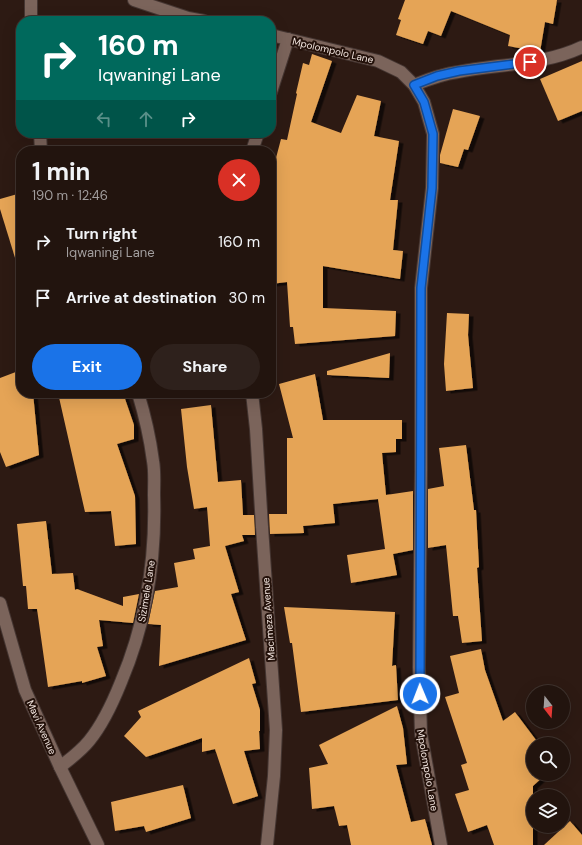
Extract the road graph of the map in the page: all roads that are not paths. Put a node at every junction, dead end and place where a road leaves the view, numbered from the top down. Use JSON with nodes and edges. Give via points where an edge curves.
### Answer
{"nodes":[{"id":1,"x":31,"y":0,"type":"edge"},
{"id":2,"x":134,"y":0,"type":"edge"},
{"id":3,"x":31,"y":16,"type":"edge"},
{"id":4,"x":182,"y":16,"type":"edge"},
{"id":5,"x":276,"y":36,"type":"edge"},
{"id":6,"x":288,"y":39,"type":"junction"},
{"id":7,"x":582,"y":47,"type":"edge"},
{"id":8,"x":276,"y":76,"type":"edge"},
{"id":9,"x":414,"y":85,"type":"junction"},
{"id":10,"x":140,"y":398,"type":"edge"},
{"id":11,"x":253,"y":398,"type":"edge"},
{"id":12,"x":0,"y":603,"type":"edge"},
{"id":13,"x":60,"y":767,"type":"junction"},
{"id":14,"x":98,"y":845,"type":"edge"},
{"id":15,"x":268,"y":845,"type":"edge"},
{"id":16,"x":441,"y":845,"type":"edge"}],
"edges":[{"from":1,"to":3,"type":"street"},
{"from":2,"to":4,"type":"street"},
{"from":5,"to":6,"type":"street","name":"Mpolompolo Lane"},
{"from":6,"to":8,"type":"street"},
{"from":6,"to":9,"type":"street","name":"Mpolompolo Lane","via":[[378,60],[401,72]]},
{"from":7,"to":9,"type":"street","via":[[530,62],[437,76]]},
{"from":9,"to":16,"type":"street","name":"Mpolompolo Lane","via":[[424,102],[433,134],[432,188],[421,288],[419,667],[421,734]]},
{"from":10,"to":13,"type":"street","name":"Sizimele Lane","via":[[154,463],[155,522],[152,566],[145,609],[130,662],[101,724],[89,741]]},
{"from":11,"to":15,"type":"street","name":"Macimeza Avenue","via":[[276,730]]},
{"from":12,"to":13,"type":"street","name":"Mavi Avenue","via":[[25,690]]},
{"from":13,"to":14,"type":"street","name":"Mavi Avenue"}]}
